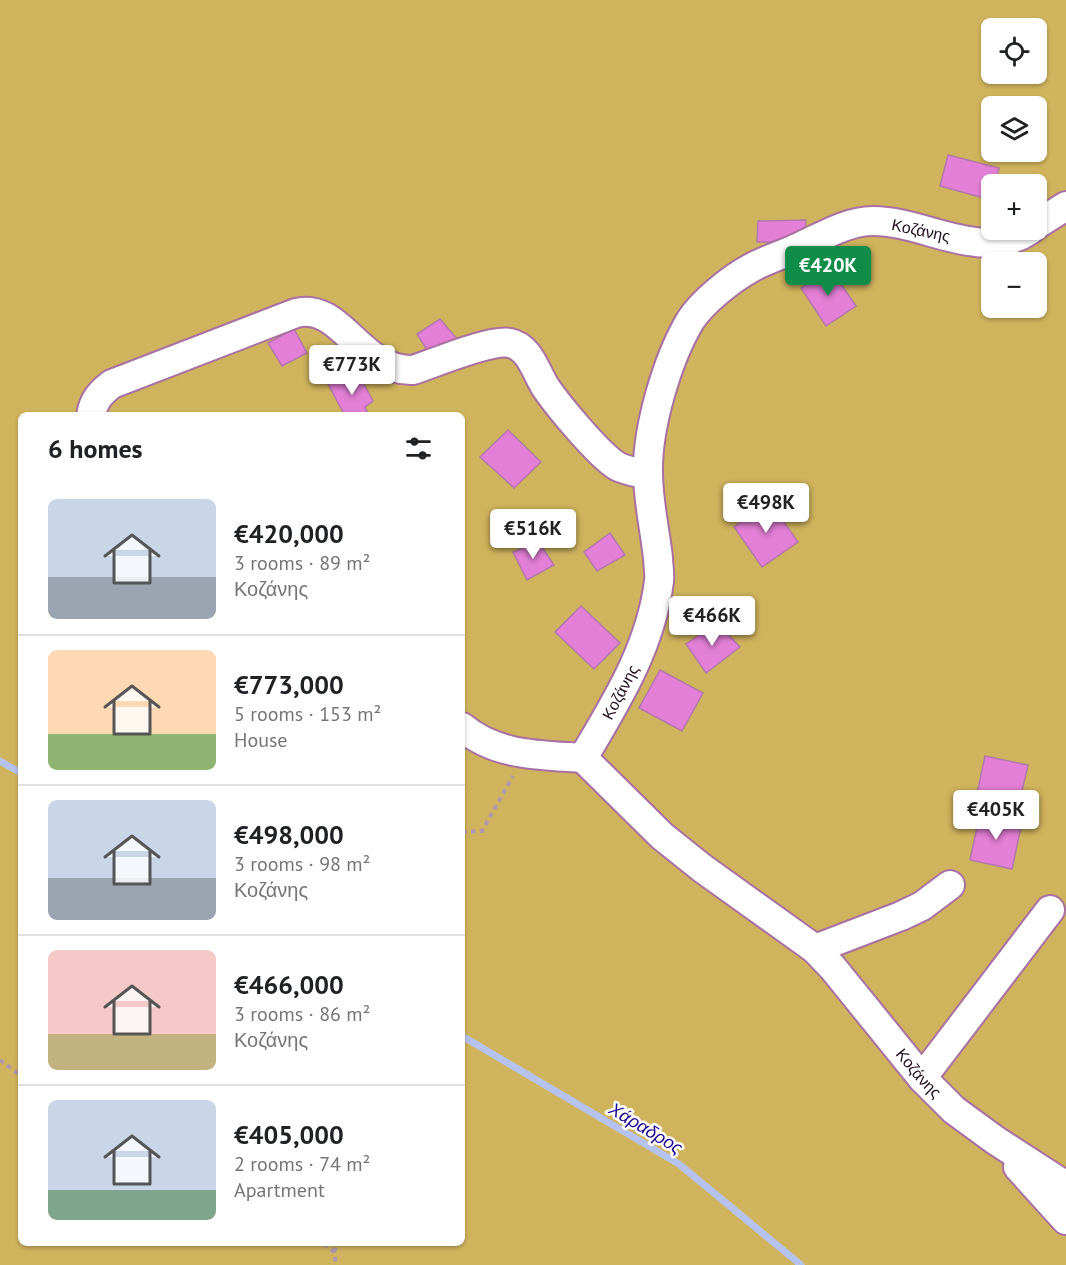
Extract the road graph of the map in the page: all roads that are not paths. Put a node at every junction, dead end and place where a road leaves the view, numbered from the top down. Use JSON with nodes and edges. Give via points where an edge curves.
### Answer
{"nodes":[{"id":1,"x":1066,"y":206,"type":"edge"},
{"id":2,"x":1047,"y":218,"type":"edge"},
{"id":3,"x":1008,"y":240,"type":"edge"},
{"id":4,"x":91,"y":412,"type":"edge"},
{"id":5,"x":648,"y":475,"type":"junction"},
{"id":6,"x":465,"y":729,"type":"edge"},
{"id":7,"x":583,"y":758,"type":"junction"},
{"id":8,"x":950,"y":885,"type":"dead end"},
{"id":9,"x":1050,"y":910,"type":"dead end"},
{"id":10,"x":815,"y":949,"type":"junction"},
{"id":11,"x":922,"y":1077,"type":"junction"},
{"id":12,"x":995,"y":1140,"type":"junction"},
{"id":13,"x":1066,"y":1186,"type":"edge"},
{"id":14,"x":1066,"y":1220,"type":"edge"}],
"edges":[{"from":1,"to":2,"type":"street"},
{"from":3,"to":5,"type":"street","name":"Κοζάνης","via":[[979,243],[874,221],[854,223],[750,268],[712,296],[690,320],[670,365],[653,421]]},
{"from":4,"to":5,"type":"street","via":[[99,395],[112,384],[296,313],[315,312],[331,320],[379,362],[403,370],[504,342],[519,346],[547,389],[605,457],[627,470]]},
{"from":5,"to":7,"type":"street","name":"Κοζάνης","via":[[660,578],[654,609],[643,648]]},
{"from":6,"to":7,"type":"street","via":[[491,745],[522,754]]},
{"from":7,"to":10,"type":"street","name":"Κοζάνης","via":[[662,836]]},
{"from":8,"to":10,"type":"street","via":[[901,916]]},
{"from":9,"to":11,"type":"street"},
{"from":10,"to":11,"type":"street","name":"Κοζάνης"},
{"from":11,"to":12,"type":"street","name":"Κοζάνης","via":[[954,1110]]},
{"from":12,"to":13,"type":"street","name":"Κοζάνης"},
{"from":12,"to":14,"type":"street"}]}
